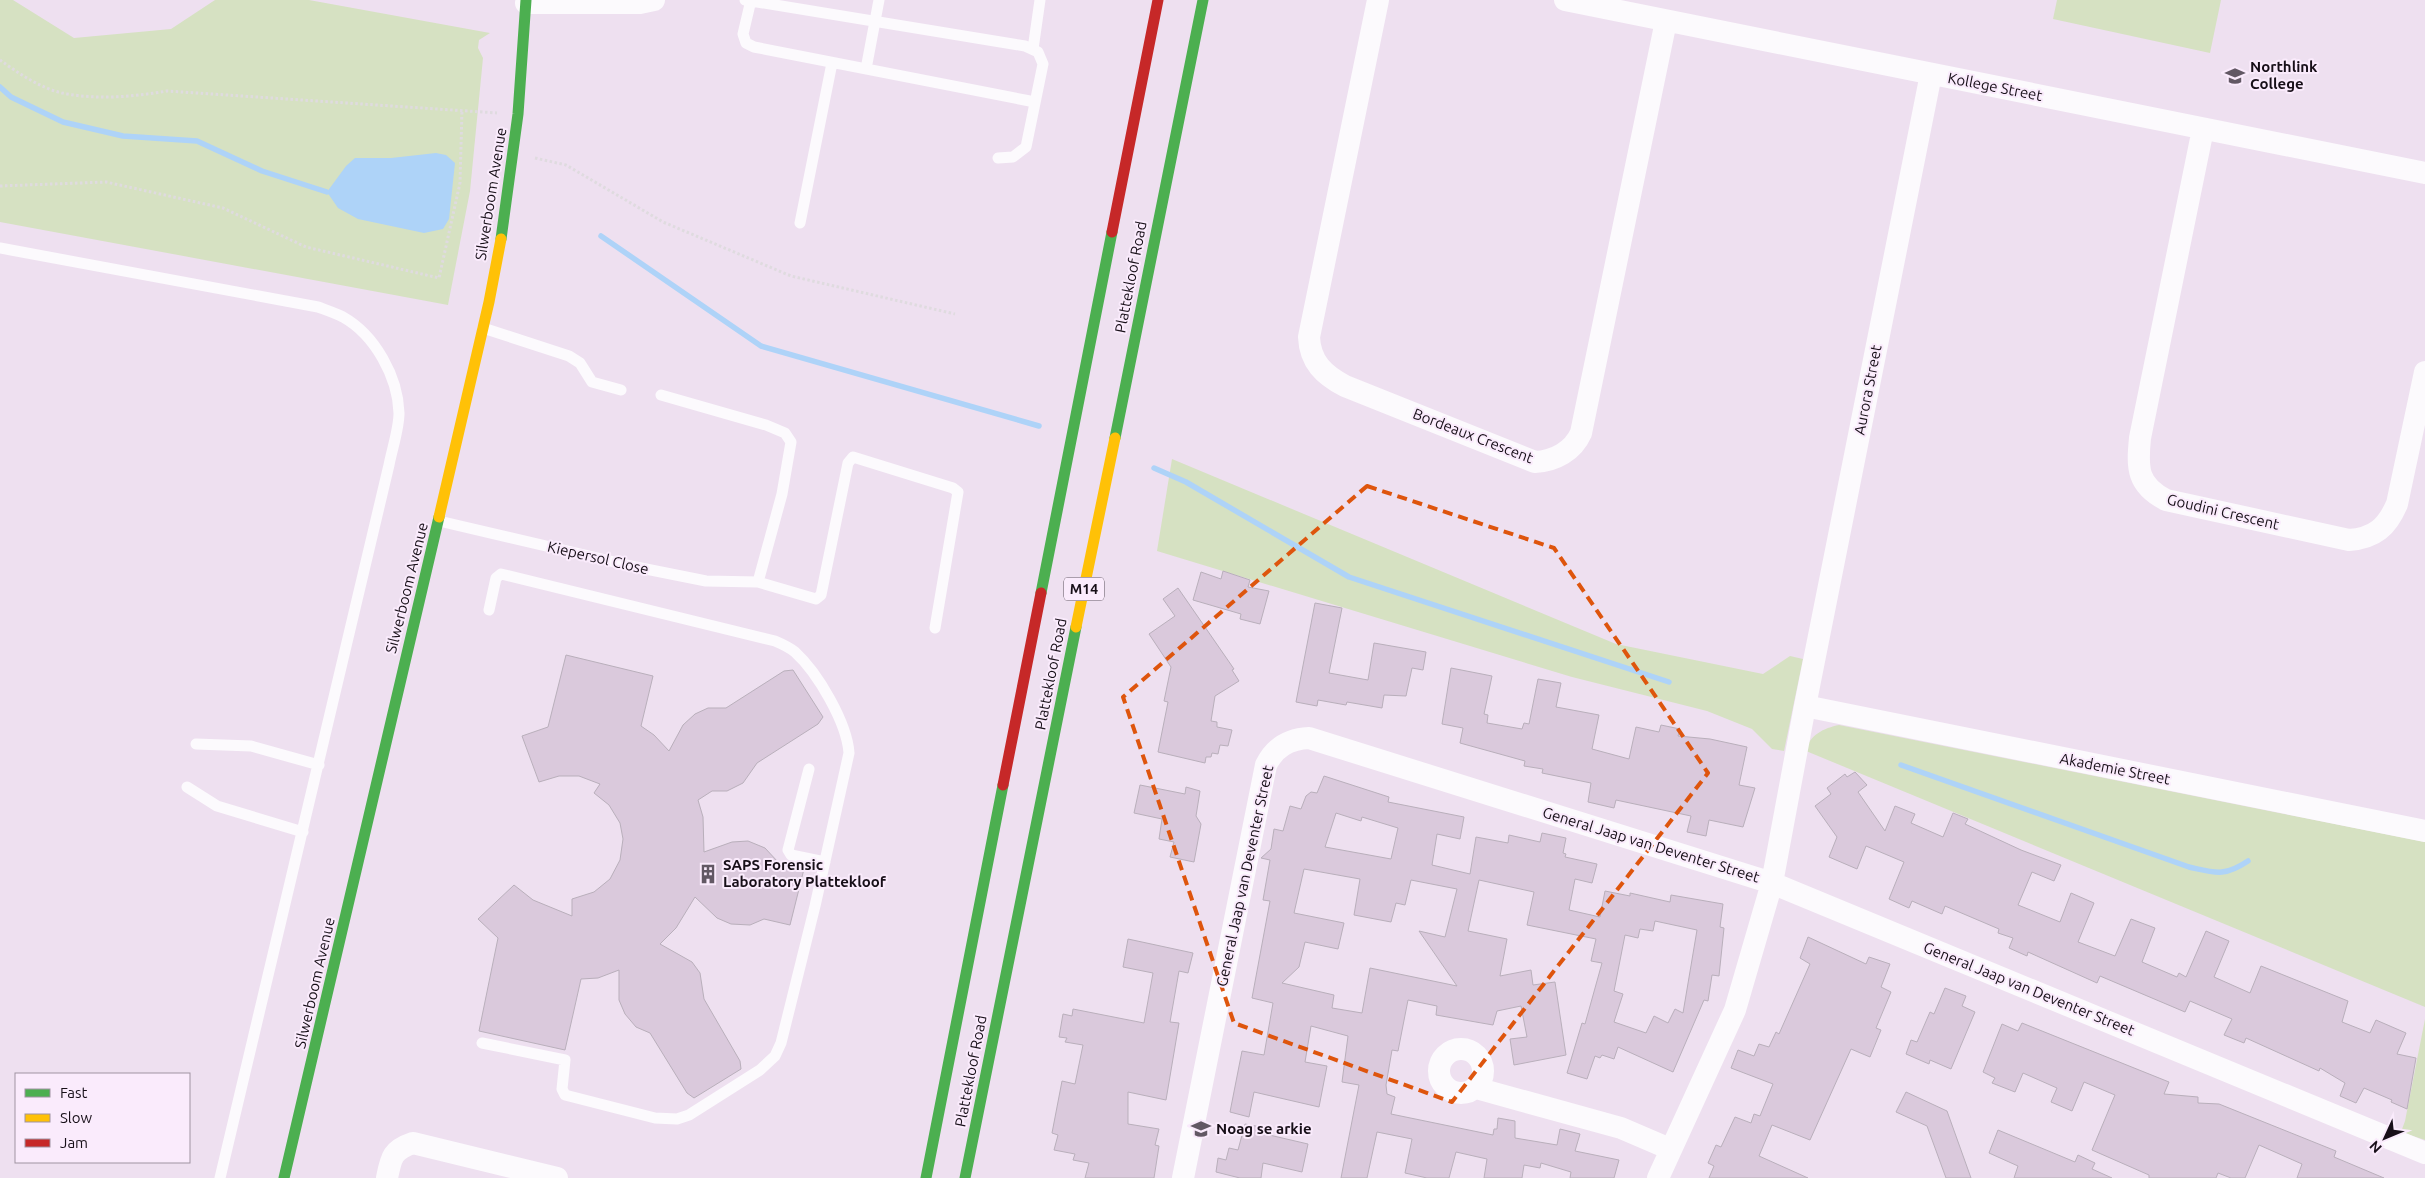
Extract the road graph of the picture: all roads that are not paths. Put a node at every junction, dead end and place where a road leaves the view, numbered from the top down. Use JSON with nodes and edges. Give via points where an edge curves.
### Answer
{"nodes":[{"id":1,"x":654,"y":0,"type":"edge"},
{"id":2,"x":749,"y":0,"type":"edge"},
{"id":3,"x":819,"y":0,"type":"edge"},
{"id":4,"x":879,"y":0,"type":"edge"},
{"id":5,"x":1040,"y":0,"type":"edge"},
{"id":6,"x":1158,"y":0,"type":"edge"},
{"id":7,"x":1203,"y":0,"type":"edge"},
{"id":8,"x":1378,"y":0,"type":"edge"},
{"id":9,"x":1565,"y":0,"type":"edge"},
{"id":10,"x":526,"y":1,"type":"edge"},
{"id":11,"x":816,"y":12,"type":"junction"},
{"id":12,"x":875,"y":21,"type":"junction"},
{"id":13,"x":1666,"y":21,"type":"junction"},
{"id":14,"x":1033,"y":49,"type":"junction"},
{"id":15,"x":832,"y":62,"type":"junction"},
{"id":16,"x":866,"y":69,"type":"junction"},
{"id":17,"x":1931,"y":74,"type":"junction"},
{"id":18,"x":1035,"y":102,"type":"junction"},
{"id":19,"x":2203,"y":129,"type":"junction"},
{"id":20,"x":998,"y":158,"type":"dead end"},
{"id":21,"x":2425,"y":173,"type":"edge"},
{"id":22,"x":800,"y":223,"type":"dead end"},
{"id":23,"x":0,"y":248,"type":"edge"},
{"id":24,"x":483,"y":328,"type":"junction"},
{"id":25,"x":2425,"y":372,"type":"edge"},
{"id":26,"x":621,"y":390,"type":"dead end"},
{"id":27,"x":661,"y":395,"type":"dead end"},
{"id":28,"x":439,"y":521,"type":"junction"},
{"id":29,"x":758,"y":582,"type":"junction"},
{"id":30,"x":489,"y":610,"type":"dead end"},
{"id":31,"x":935,"y":628,"type":"dead end"},
{"id":32,"x":1805,"y":706,"type":"junction"},
{"id":33,"x":196,"y":744,"type":"dead end"},
{"id":34,"x":319,"y":766,"type":"junction"},
{"id":35,"x":809,"y":769,"type":"dead end"},
{"id":36,"x":187,"y":786,"type":"dead end"},
{"id":37,"x":303,"y":832,"type":"junction"},
{"id":38,"x":2425,"y":832,"type":"edge"},
{"id":39,"x":825,"y":862,"type":"junction"},
{"id":40,"x":1772,"y":883,"type":"junction"},
{"id":41,"x":482,"y":1043,"type":"dead end"},
{"id":42,"x":1476,"y":1088,"type":"dead end"},
{"id":43,"x":1670,"y":1148,"type":"junction"},
{"id":44,"x":2425,"y":1153,"type":"edge"},
{"id":45,"x":523,"y":1174,"type":"edge"},
{"id":46,"x":220,"y":1178,"type":"edge"},
{"id":47,"x":284,"y":1178,"type":"edge"},
{"id":48,"x":387,"y":1178,"type":"edge"},
{"id":49,"x":557,"y":1178,"type":"edge"},
{"id":50,"x":926,"y":1178,"type":"edge"},
{"id":51,"x":965,"y":1178,"type":"edge"},
{"id":52,"x":1183,"y":1178,"type":"edge"},
{"id":53,"x":1658,"y":1178,"type":"edge"}],
"edges":[{"from":1,"to":10,"type":"street","via":[[640,4]]},
{"from":2,"to":11,"type":"lane"},
{"from":2,"to":15,"type":"lane","via":[[744,28],[746,44]]},
{"from":3,"to":11,"type":"lane"},
{"from":4,"to":12,"type":"lane"},
{"from":5,"to":14,"type":"lane"},
{"from":6,"to":50,"type":"main road","name":"Plattekloof Road","number":"M14"},
{"from":7,"to":51,"type":"main road","name":"Plattekloof Road","number":"M14"},
{"from":8,"to":13,"type":"street","name":"Bordeaux Crescent","via":[[1313,318],[1310,348],[1319,369],[1329,378],[1535,462],[1566,452],[1576,444],[1581,433]]},
{"from":9,"to":13,"type":"street","name":"Kollege Street"},
{"from":10,"to":24,"type":"main road","name":"Silwerboom Avenue","via":[[515,153]]},
{"from":11,"to":12,"type":"lane"},
{"from":12,"to":14,"type":"lane"},
{"from":12,"to":16,"type":"lane"},
{"from":13,"to":17,"type":"street","name":"Kollege Street"},
{"from":14,"to":18,"type":"lane","via":[[1042,57]]},
{"from":15,"to":16,"type":"lane"},
{"from":15,"to":22,"type":"lane"},
{"from":16,"to":18,"type":"lane"},
{"from":17,"to":19,"type":"street","name":"Kollege Street"},
{"from":17,"to":32,"type":"street","name":"Aurora Street"},
{"from":18,"to":20,"type":"lane","via":[[1026,147],[1019,155]]},
{"from":19,"to":21,"type":"street","name":"Kollege Street"},
{"from":19,"to":25,"type":"street","name":"Goudini Crescent","via":[[2140,438],[2138,470],[2145,486],[2166,500],[2349,540],[2365,539],[2390,519],[2397,504]]},
{"from":23,"to":34,"type":"lane","via":[[318,307],[344,318],[368,338],[384,360],[392,378],[399,414]]},
{"from":24,"to":26,"type":"lane","via":[[569,356],[580,363],[592,382]]},
{"from":24,"to":28,"type":"main road","name":"Silwerboom Avenue"},
{"from":27,"to":29,"type":"lane","via":[[766,425],[785,433],[791,442],[782,494]]},
{"from":28,"to":29,"type":"lane","name":"Kiepersol Close","via":[[706,581]]},
{"from":28,"to":47,"type":"main road","name":"Silwerboom Avenue"},
{"from":29,"to":31,"type":"lane","name":"Kiepersol Close","via":[[816,599],[821,595],[848,463],[853,457],[958,492]]},
{"from":30,"to":39,"type":"lane","via":[[496,578],[501,574],[756,636],[794,651],[814,676],[848,737],[850,753]]},
{"from":32,"to":38,"type":"street","name":"Akademie Street"},
{"from":32,"to":40,"type":"street","name":"Aurora Street"},
{"from":33,"to":34,"type":"lane","via":[[251,746]]},
{"from":34,"to":37,"type":"lane"},
{"from":35,"to":39,"type":"lane","via":[[788,850],[791,855]]},
{"from":36,"to":37,"type":"lane","via":[[217,806]]},
{"from":37,"to":46,"type":"lane"},
{"from":39,"to":41,"type":"lane","via":[[781,1043],[775,1056],[760,1070],[689,1115],[666,1120],[571,1097],[562,1089],[565,1060]]},
{"from":40,"to":43,"type":"street","name":"Aurora Street","via":[[1735,1010]]},
{"from":40,"to":44,"type":"street","name":"General Jaap van Deventer Street"},
{"from":40,"to":52,"type":"street","name":"General Jaap van Deventer Street","via":[[1309,738],[1290,741],[1271,755],[1266,765]]},
{"from":42,"to":43,"type":"street","via":[[1621,1128]]},
{"from":43,"to":53,"type":"street","name":"Aurora Street"},
{"from":45,"to":48,"type":"street","via":[[413,1143],[401,1147],[394,1154]]},
{"from":45,"to":49,"type":"street"}]}
